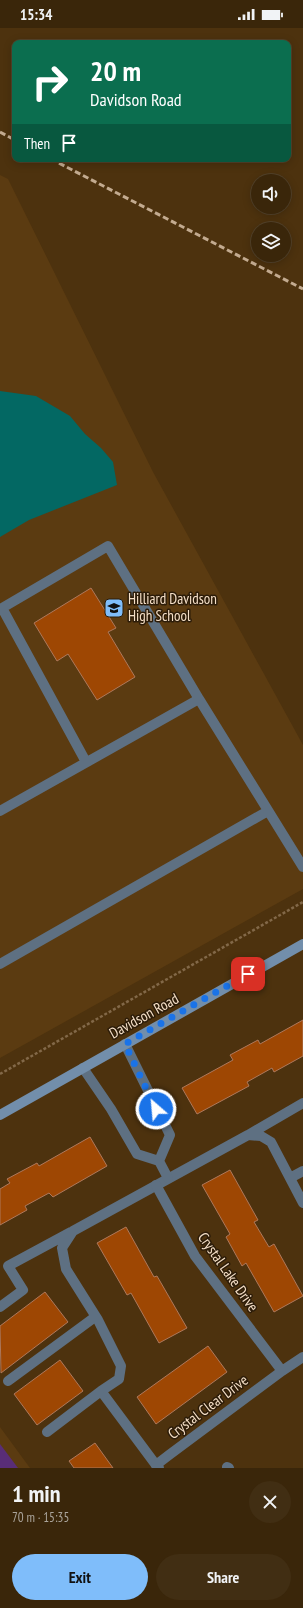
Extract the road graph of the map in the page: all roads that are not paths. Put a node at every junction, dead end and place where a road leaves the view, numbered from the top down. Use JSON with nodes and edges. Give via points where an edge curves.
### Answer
{"nodes":[{"id":1,"x":199,"y":698,"type":"junction"},
{"id":2,"x":86,"y":762,"type":"junction"},
{"id":3,"x":0,"y":811,"type":"edge"},
{"id":4,"x":268,"y":811,"type":"junction"},
{"id":5,"x":303,"y":867,"type":"edge"},
{"id":6,"x":303,"y":944,"type":"edge"},
{"id":7,"x":0,"y":964,"type":"edge"},
{"id":8,"x":125,"y":1044,"type":"junction"},
{"id":9,"x":83,"y":1068,"type":"junction"},
{"id":10,"x":303,"y":1103,"type":"edge"},
{"id":11,"x":0,"y":1115,"type":"edge"},
{"id":12,"x":248,"y":1135,"type":"junction"},
{"id":13,"x":159,"y":1161,"type":"junction"},
{"id":14,"x":303,"y":1171,"type":"edge"},
{"id":15,"x":168,"y":1178,"type":"junction"},
{"id":16,"x":290,"y":1178,"type":"junction"},
{"id":17,"x":156,"y":1185,"type":"junction"},
{"id":18,"x":303,"y":1203,"type":"edge"},
{"id":19,"x":73,"y":1231,"type":"junction"},
{"id":20,"x":0,"y":1307,"type":"edge"},
{"id":21,"x":96,"y":1317,"type":"junction"},
{"id":22,"x":303,"y":1357,"type":"edge"},
{"id":23,"x":282,"y":1371,"type":"junction"},
{"id":24,"x":8,"y":1381,"type":"dead end"},
{"id":25,"x":101,"y":1391,"type":"junction"},
{"id":26,"x":47,"y":1432,"type":"dead end"},
{"id":27,"x":158,"y":1467,"type":"edge"}],
"edges":[{"from":1,"to":2,"type":"street"},
{"from":1,"to":2,"type":"street","via":[[108,546],[2,608]]},
{"from":1,"to":4,"type":"street"},
{"from":2,"to":3,"type":"street"},
{"from":4,"to":5,"type":"street"},
{"from":4,"to":7,"type":"street"},
{"from":6,"to":8,"type":"main road","name":"Davidson Road"},
{"from":8,"to":9,"type":"main road","name":"Davidson Road"},
{"from":8,"to":13,"type":"street","via":[[170,1135]]},
{"from":9,"to":11,"type":"main road","name":"Davidson Road"},
{"from":9,"to":13,"type":"street","via":[[137,1154]]},
{"from":10,"to":12,"type":"street"},
{"from":12,"to":15,"type":"street"},
{"from":12,"to":16,"type":"street","via":[[261,1136],[271,1142]]},
{"from":13,"to":15,"type":"street"},
{"from":14,"to":16,"type":"street"},
{"from":15,"to":17,"type":"street"},
{"from":16,"to":18,"type":"street"},
{"from":17,"to":19,"type":"street"},
{"from":17,"to":23,"type":"street","name":"Crystal Lake Drive","via":[[196,1256]]},
{"from":19,"to":20,"type":"street","via":[[8,1266],[23,1290]]},
{"from":19,"to":21,"type":"street","via":[[62,1248],[66,1269]]},
{"from":21,"to":24,"type":"street"},
{"from":21,"to":25,"type":"street","via":[[120,1366],[119,1379]]},
{"from":22,"to":23,"type":"street","name":"Crystal Clear Drive"},
{"from":23,"to":27,"type":"street","name":"Crystal Clear Drive"},
{"from":25,"to":26,"type":"street"},
{"from":25,"to":27,"type":"street"}]}
